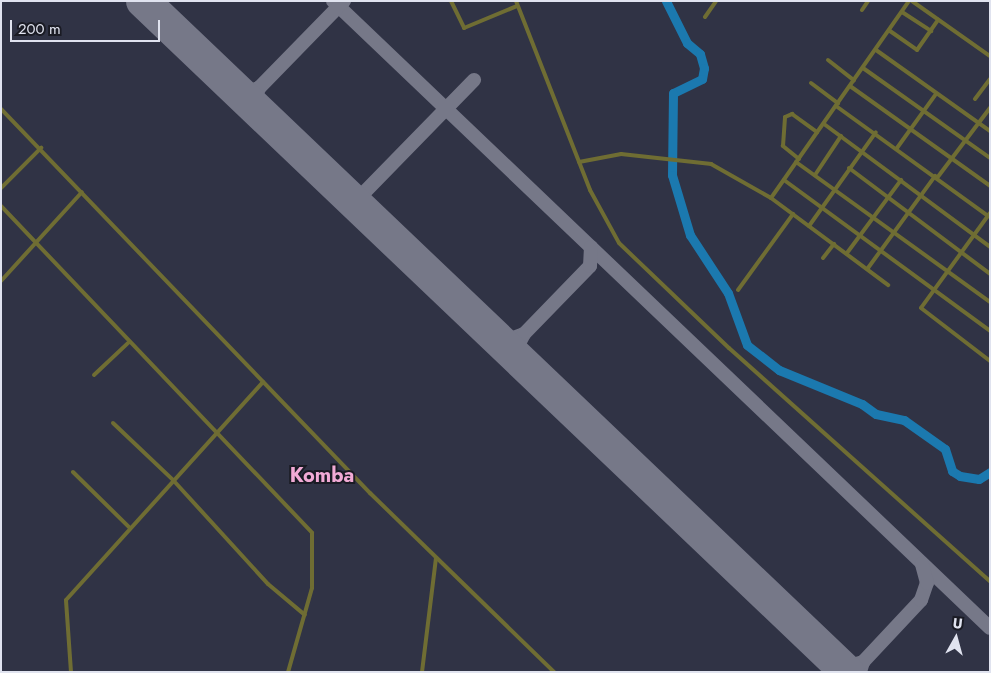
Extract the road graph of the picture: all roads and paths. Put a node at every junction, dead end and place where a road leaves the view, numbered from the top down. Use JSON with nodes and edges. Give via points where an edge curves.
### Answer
{"nodes":[{"id":1,"x":451,"y":1,"type":"edge"},
{"id":2,"x":716,"y":1,"type":"edge"},
{"id":3,"x":868,"y":1,"type":"edge"},
{"id":4,"x":910,"y":1,"type":"edge"},
{"id":5,"x":517,"y":4,"type":"edge"},
{"id":6,"x":862,"y":10,"type":"dead end"},
{"id":7,"x":902,"y":12,"type":"junction"},
{"id":8,"x":705,"y":17,"type":"dead end"},
{"id":9,"x":938,"y":20,"type":"junction"},
{"id":10,"x":890,"y":31,"type":"junction"},
{"id":11,"x":931,"y":31,"type":"junction"},
{"id":12,"x":876,"y":50,"type":"junction"},
{"id":13,"x":990,"y":56,"type":"edge"},
{"id":14,"x":828,"y":60,"type":"dead end"},
{"id":15,"x":863,"y":68,"type":"junction"},
{"id":16,"x":990,"y":79,"type":"edge"},
{"id":17,"x":854,"y":80,"type":"junction"},
{"id":18,"x":811,"y":83,"type":"dead end"},
{"id":19,"x":850,"y":86,"type":"junction"},
{"id":20,"x":936,"y":94,"type":"junction"},
{"id":21,"x":975,"y":99,"type":"dead end"},
{"id":22,"x":837,"y":104,"type":"junction"},
{"id":23,"x":990,"y":108,"type":"edge"},
{"id":24,"x":1,"y":110,"type":"edge"},
{"id":25,"x":924,"y":112,"type":"junction"},
{"id":26,"x":978,"y":123,"type":"junction"},
{"id":27,"x":824,"y":124,"type":"junction"},
{"id":28,"x":911,"y":130,"type":"junction"},
{"id":29,"x":990,"y":131,"type":"edge"},
{"id":30,"x":818,"y":132,"type":"junction"},
{"id":31,"x":876,"y":132,"type":"junction"},
{"id":32,"x":841,"y":136,"type":"junction"},
{"id":33,"x":965,"y":140,"type":"junction"},
{"id":34,"x":41,"y":148,"type":"junction"},
{"id":35,"x":897,"y":148,"type":"junction"},
{"id":36,"x":861,"y":150,"type":"junction"},
{"id":37,"x":951,"y":158,"type":"junction"},
{"id":38,"x":990,"y":158,"type":"edge"},
{"id":39,"x":798,"y":160,"type":"junction"},
{"id":40,"x":579,"y":162,"type":"junction"},
{"id":41,"x":849,"y":168,"type":"junction"},
{"id":42,"x":815,"y":175,"type":"junction"},
{"id":43,"x":936,"y":177,"type":"junction"},
{"id":44,"x":784,"y":180,"type":"junction"},
{"id":45,"x":901,"y":180,"type":"junction"},
{"id":46,"x":990,"y":186,"type":"edge"},
{"id":47,"x":1,"y":188,"type":"edge"},
{"id":48,"x":835,"y":189,"type":"junction"},
{"id":49,"x":82,"y":192,"type":"junction"},
{"id":50,"x":922,"y":195,"type":"junction"},
{"id":51,"x":771,"y":198,"type":"junction"},
{"id":52,"x":888,"y":198,"type":"junction"},
{"id":53,"x":1,"y":206,"type":"edge"},
{"id":54,"x":822,"y":208,"type":"junction"},
{"id":55,"x":793,"y":214,"type":"junction"},
{"id":56,"x":908,"y":214,"type":"junction"},
{"id":57,"x":989,"y":216,"type":"edge"},
{"id":58,"x":874,"y":218,"type":"junction"},
{"id":59,"x":808,"y":226,"type":"junction"},
{"id":60,"x":894,"y":232,"type":"junction"},
{"id":61,"x":861,"y":235,"type":"junction"},
{"id":62,"x":974,"y":236,"type":"junction"},
{"id":63,"x":34,"y":244,"type":"junction"},
{"id":64,"x":834,"y":244,"type":"junction"},
{"id":65,"x":990,"y":247,"type":"edge"},
{"id":66,"x":882,"y":250,"type":"junction"},
{"id":67,"x":960,"y":252,"type":"junction"},
{"id":68,"x":847,"y":253,"type":"junction"},
{"id":69,"x":823,"y":258,"type":"dead end"},
{"id":70,"x":868,"y":268,"type":"junction"},
{"id":71,"x":947,"y":272,"type":"junction"},
{"id":72,"x":990,"y":274,"type":"edge"},
{"id":73,"x":1,"y":281,"type":"edge"},
{"id":74,"x":888,"y":285,"type":"dead end"},
{"id":75,"x":738,"y":290,"type":"dead end"},
{"id":76,"x":933,"y":290,"type":"junction"},
{"id":77,"x":990,"y":302,"type":"edge"},
{"id":78,"x":990,"y":331,"type":"edge"},
{"id":79,"x":129,"y":342,"type":"junction"},
{"id":80,"x":990,"y":361,"type":"edge"},
{"id":81,"x":94,"y":375,"type":"dead end"},
{"id":82,"x":262,"y":382,"type":"junction"},
{"id":83,"x":113,"y":423,"type":"dead end"},
{"id":84,"x":216,"y":433,"type":"junction"},
{"id":85,"x":73,"y":472,"type":"dead end"},
{"id":86,"x":173,"y":480,"type":"junction"},
{"id":87,"x":130,"y":528,"type":"junction"},
{"id":88,"x":436,"y":558,"type":"junction"},
{"id":89,"x":990,"y":581,"type":"edge"},
{"id":90,"x":305,"y":615,"type":"junction"},
{"id":91,"x":71,"y":672,"type":"edge"},
{"id":92,"x":288,"y":672,"type":"edge"},
{"id":93,"x":422,"y":672,"type":"edge"},
{"id":94,"x":554,"y":672,"type":"edge"}],
"edges":[{"from":1,"to":5,"type":"street","via":[[464,28]]},
{"from":2,"to":8,"type":"street"},
{"from":3,"to":6,"type":"street"},
{"from":4,"to":7,"type":"street"},
{"from":4,"to":9,"type":"street"},
{"from":5,"to":40,"type":"street"},
{"from":7,"to":10,"type":"street"},
{"from":7,"to":11,"type":"street"},
{"from":9,"to":11,"type":"street"},
{"from":9,"to":13,"type":"street"},
{"from":10,"to":11,"type":"street","via":[[917,50]]},
{"from":10,"to":12,"type":"street"},
{"from":12,"to":15,"type":"street"},
{"from":12,"to":20,"type":"street"},
{"from":14,"to":17,"type":"street"},
{"from":15,"to":17,"type":"street"},
{"from":15,"to":25,"type":"street"},
{"from":16,"to":21,"type":"street"},
{"from":17,"to":19,"type":"street"},
{"from":18,"to":22,"type":"street"},
{"from":19,"to":22,"type":"street"},
{"from":19,"to":28,"type":"street"},
{"from":20,"to":25,"type":"street"},
{"from":20,"to":26,"type":"street"},
{"from":22,"to":27,"type":"street"},
{"from":22,"to":31,"type":"street"},
{"from":23,"to":26,"type":"street"},
{"from":24,"to":34,"type":"street"},
{"from":25,"to":28,"type":"street"},
{"from":25,"to":33,"type":"street"},
{"from":26,"to":29,"type":"street"},
{"from":26,"to":33,"type":"street"},
{"from":27,"to":30,"type":"street"},
{"from":27,"to":32,"type":"street"},
{"from":28,"to":35,"type":"street"},
{"from":28,"to":37,"type":"street"},
{"from":30,"to":39,"type":"street"},
{"from":30,"to":39,"type":"street","via":[[792,114],[784,117],[783,146]]},
{"from":31,"to":35,"type":"street"},
{"from":31,"to":36,"type":"street"},
{"from":32,"to":36,"type":"street"},
{"from":32,"to":42,"type":"street"},
{"from":33,"to":37,"type":"street"},
{"from":33,"to":38,"type":"street"},
{"from":34,"to":47,"type":"street"},
{"from":34,"to":49,"type":"street"},
{"from":35,"to":43,"type":"street"},
{"from":36,"to":41,"type":"street"},
{"from":36,"to":45,"type":"street"},
{"from":37,"to":43,"type":"street"},
{"from":37,"to":46,"type":"street"},
{"from":39,"to":42,"type":"street"},
{"from":39,"to":44,"type":"street"},
{"from":40,"to":51,"type":"street","via":[[602,156],[711,164]]},
{"from":40,"to":89,"type":"street","via":[[597,206],[628,253]]},
{"from":41,"to":48,"type":"street"},
{"from":41,"to":52,"type":"street"},
{"from":42,"to":48,"type":"street"},
{"from":43,"to":50,"type":"street"},
{"from":43,"to":57,"type":"street"},
{"from":44,"to":51,"type":"street"},
{"from":44,"to":54,"type":"street"},
{"from":45,"to":50,"type":"street"},
{"from":45,"to":52,"type":"street"},
{"from":48,"to":54,"type":"street"},
{"from":48,"to":58,"type":"street"},
{"from":49,"to":63,"type":"street"},
{"from":49,"to":82,"type":"street"},
{"from":50,"to":56,"type":"street"},
{"from":50,"to":62,"type":"street"},
{"from":51,"to":55,"type":"street"},
{"from":52,"to":56,"type":"street"},
{"from":52,"to":58,"type":"street"},
{"from":53,"to":63,"type":"street"},
{"from":54,"to":59,"type":"street"},
{"from":54,"to":61,"type":"street"},
{"from":55,"to":59,"type":"street"},
{"from":55,"to":75,"type":"street"},
{"from":56,"to":60,"type":"street"},
{"from":56,"to":67,"type":"street"},
{"from":57,"to":62,"type":"street"},
{"from":58,"to":60,"type":"street"},
{"from":58,"to":61,"type":"street"},
{"from":59,"to":64,"type":"street"},
{"from":60,"to":66,"type":"street"},
{"from":60,"to":71,"type":"street"},
{"from":61,"to":66,"type":"street"},
{"from":61,"to":68,"type":"street"},
{"from":62,"to":65,"type":"street"},
{"from":62,"to":67,"type":"street"},
{"from":63,"to":73,"type":"street"},
{"from":63,"to":79,"type":"street"},
{"from":64,"to":68,"type":"street"},
{"from":64,"to":69,"type":"street"},
{"from":66,"to":70,"type":"street"},
{"from":66,"to":76,"type":"street"},
{"from":67,"to":71,"type":"street"},
{"from":67,"to":72,"type":"street"},
{"from":68,"to":70,"type":"street"},
{"from":70,"to":74,"type":"street"},
{"from":71,"to":76,"type":"street"},
{"from":71,"to":77,"type":"street"},
{"from":76,"to":78,"type":"street"},
{"from":76,"to":80,"type":"street","via":[[921,309]]},
{"from":79,"to":81,"type":"street"},
{"from":79,"to":84,"type":"street"},
{"from":82,"to":84,"type":"street"},
{"from":82,"to":88,"type":"street"},
{"from":83,"to":86,"type":"street"},
{"from":84,"to":86,"type":"street"},
{"from":84,"to":90,"type":"street","via":[[312,533],[316,554]]},
{"from":85,"to":87,"type":"street"},
{"from":86,"to":87,"type":"street"},
{"from":86,"to":90,"type":"street","via":[[268,584]]},
{"from":87,"to":91,"type":"street","via":[[65,602]]},
{"from":88,"to":93,"type":"street"},
{"from":88,"to":94,"type":"street"},
{"from":90,"to":92,"type":"street"}]}
